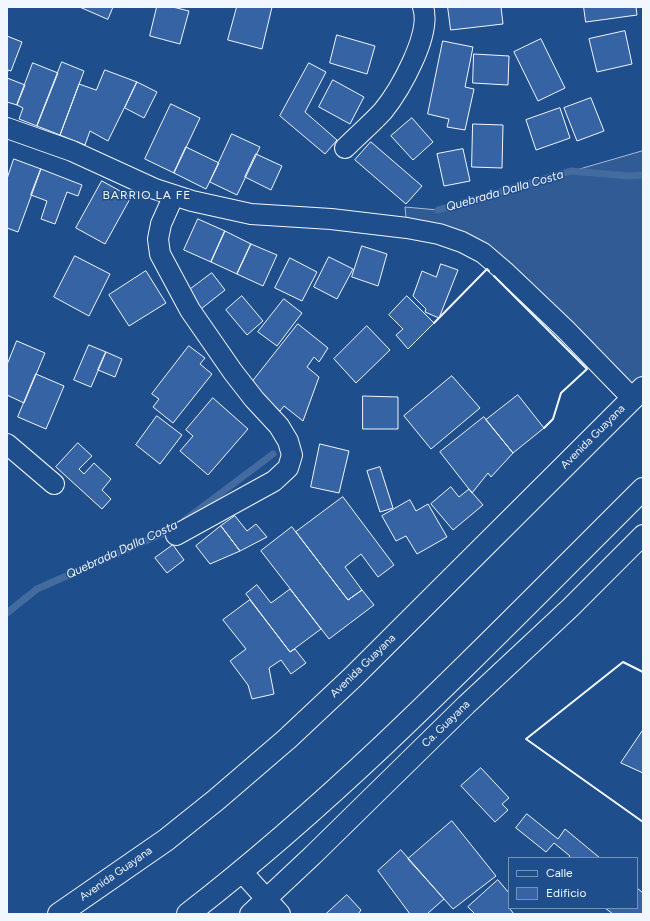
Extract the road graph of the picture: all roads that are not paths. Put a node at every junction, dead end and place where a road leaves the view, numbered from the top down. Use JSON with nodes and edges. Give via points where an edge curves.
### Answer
{"nodes":[{"id":1,"x":423,"y":7,"type":"edge"},
{"id":2,"x":7,"y":128,"type":"edge"},
{"id":3,"x":345,"y":148,"type":"dead end"},
{"id":4,"x":174,"y":195,"type":"junction"},
{"id":5,"x":638,"y":393,"type":"edge"},
{"id":6,"x":7,"y":444,"type":"edge"},
{"id":7,"x":54,"y":484,"type":"dead end"},
{"id":8,"x":643,"y":489,"type":"edge"},
{"id":9,"x":176,"y":535,"type":"dead end"},
{"id":10,"x":643,"y":535,"type":"edge"},
{"id":11,"x":242,"y":872,"type":"junction"},
{"id":12,"x":267,"y":899,"type":"junction"},
{"id":13,"x":59,"y":914,"type":"edge"},
{"id":14,"x":188,"y":914,"type":"edge"},
{"id":15,"x":250,"y":914,"type":"edge"},
{"id":16,"x":280,"y":914,"type":"edge"}],
"edges":[{"from":1,"to":3,"type":"street","via":[[423,30],[416,53],[397,91],[383,111]]},
{"from":2,"to":4,"type":"street","via":[[72,151],[122,175]]},
{"from":4,"to":5,"type":"street","via":[[251,214],[332,219],[407,228],[439,234],[462,242],[483,253],[504,271]]},
{"from":4,"to":9,"type":"street","via":[[161,224],[158,239],[160,254],[190,310],[242,383],[279,426],[288,441],[292,455],[288,468],[274,481]]},
{"from":5,"to":13,"type":"main road","name":"Avenida Guayana","via":[[353,677],[287,739],[178,830]]},
{"from":6,"to":7,"type":"street"},
{"from":8,"to":11,"type":"main road","via":[[397,733]]},
{"from":10,"to":12,"type":"street","name":"Ca. Guayana"},
{"from":11,"to":12,"type":"street"},
{"from":11,"to":14,"type":"main road"},
{"from":12,"to":15,"type":"street","name":"Ca. Guayana"},
{"from":12,"to":16,"type":"street"}]}
